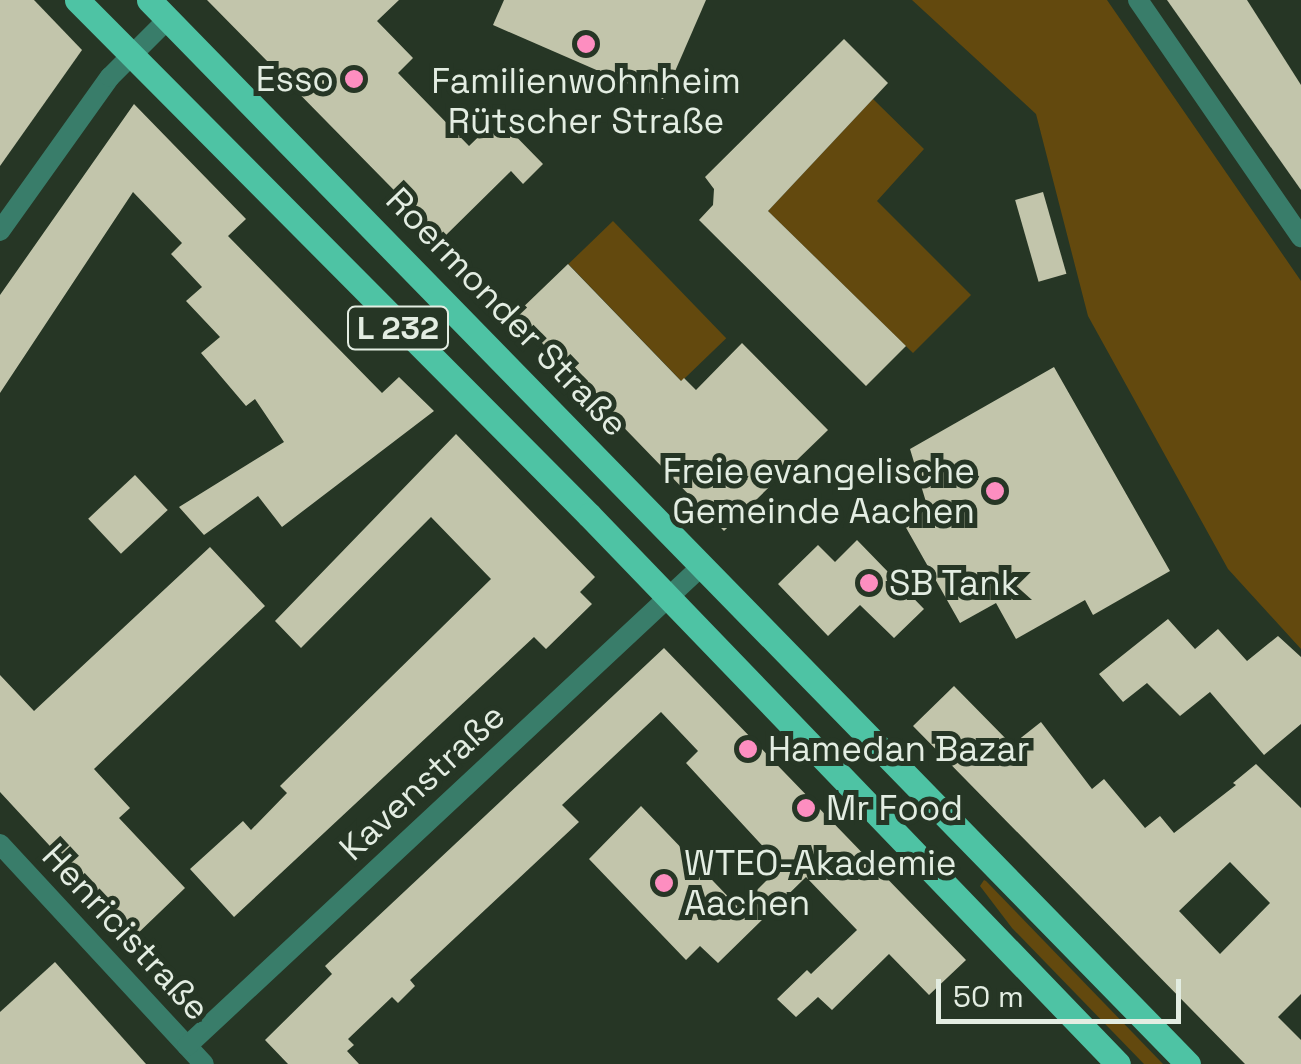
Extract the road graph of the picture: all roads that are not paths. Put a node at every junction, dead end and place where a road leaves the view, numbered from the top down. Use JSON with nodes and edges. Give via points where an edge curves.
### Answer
{"nodes":[{"id":1,"x":77,"y":0,"type":"edge"},
{"id":2,"x":150,"y":0,"type":"edge"},
{"id":3,"x":1138,"y":0,"type":"edge"},
{"id":4,"x":168,"y":19,"type":"junction"},
{"id":5,"x":130,"y":56,"type":"junction"},
{"id":6,"x":0,"y":231,"type":"edge"},
{"id":7,"x":1301,"y":237,"type":"edge"},
{"id":8,"x":703,"y":565,"type":"junction"},
{"id":9,"x":668,"y":597,"type":"junction"},
{"id":10,"x":0,"y":844,"type":"edge"},
{"id":11,"x":187,"y":1046,"type":"junction"},
{"id":12,"x":204,"y":1064,"type":"edge"},
{"id":13,"x":1118,"y":1064,"type":"edge"},
{"id":14,"x":1188,"y":1064,"type":"edge"}],
"edges":[{"from":1,"to":5,"type":"main road","number":"L 232"},
{"from":2,"to":4,"type":"main road","name":"Roermonder Straße","number":"L 232"},
{"from":3,"to":7,"type":"street"},
{"from":4,"to":5,"type":"street"},
{"from":4,"to":8,"type":"main road","name":"Roermonder Straße","number":"L 232"},
{"from":5,"to":6,"type":"street"},
{"from":5,"to":9,"type":"main road","number":"L 232"},
{"from":8,"to":9,"type":"street","name":"Kavenstraße"},
{"from":8,"to":14,"type":"main road","name":"Roermonder Straße","number":"L 232"},
{"from":9,"to":11,"type":"street","name":"Kavenstraße"},
{"from":9,"to":13,"type":"main road","number":"L 232"},
{"from":10,"to":11,"type":"street","name":"Henricistraße"},
{"from":11,"to":12,"type":"street","name":"Henricistraße"}]}
